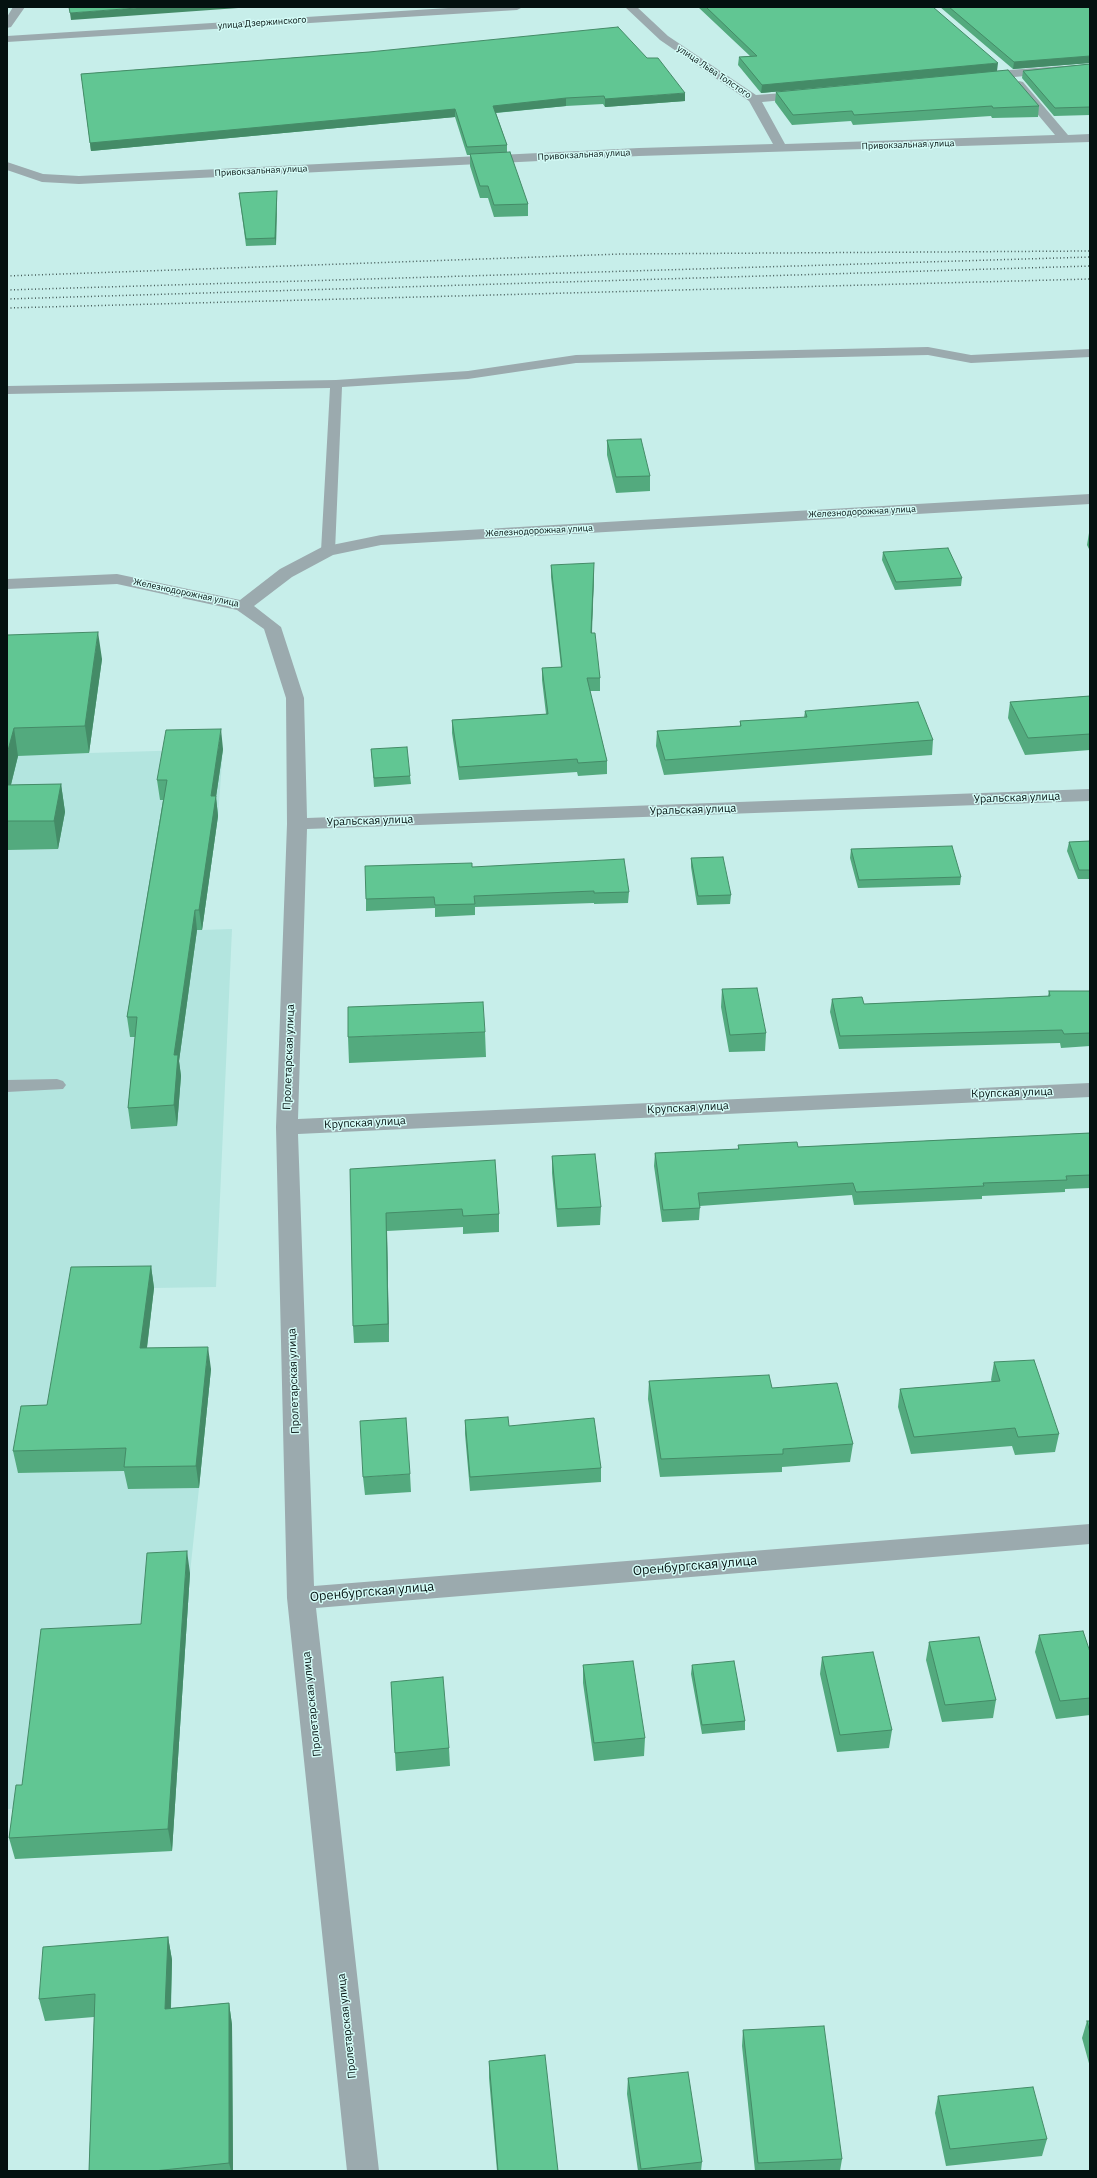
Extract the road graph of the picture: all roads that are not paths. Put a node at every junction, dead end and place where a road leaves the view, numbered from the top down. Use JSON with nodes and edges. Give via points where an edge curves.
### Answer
{"nodes":[{"id":1,"x":19,"y":7,"type":"edge"},
{"id":2,"x":517,"y":7,"type":"edge"},
{"id":3,"x":631,"y":7,"type":"edge"},
{"id":4,"x":7,"y":25,"type":"edge"},
{"id":5,"x":7,"y":39,"type":"edge"},
{"id":6,"x":997,"y":63,"type":"edge"},
{"id":7,"x":1090,"y":67,"type":"edge"},
{"id":8,"x":1009,"y":73,"type":"junction"},
{"id":9,"x":970,"y":77,"type":"edge"},
{"id":10,"x":816,"y":93,"type":"edge"},
{"id":11,"x":754,"y":99,"type":"junction"},
{"id":12,"x":1090,"y":138,"type":"edge"},
{"id":13,"x":1065,"y":139,"type":"junction"},
{"id":14,"x":782,"y":149,"type":"junction"},
{"id":15,"x":7,"y":166,"type":"edge"},
{"id":16,"x":1090,"y":353,"type":"edge"},
{"id":17,"x":336,"y":384,"type":"junction"},
{"id":18,"x":7,"y":390,"type":"edge"},
{"id":19,"x":1090,"y":499,"type":"edge"},
{"id":20,"x":328,"y":551,"type":"junction"},
{"id":21,"x":7,"y":584,"type":"edge"},
{"id":22,"x":243,"y":606,"type":"junction"},
{"id":23,"x":1090,"y":795,"type":"edge"},
{"id":24,"x":297,"y":824,"type":"junction"},
{"id":25,"x":57,"y":1085,"type":"dead end"},
{"id":26,"x":7,"y":1086,"type":"edge"},
{"id":27,"x":1090,"y":1090,"type":"edge"},
{"id":28,"x":287,"y":1127,"type":"junction"},
{"id":29,"x":1090,"y":1534,"type":"edge"},
{"id":30,"x":301,"y":1598,"type":"junction"},
{"id":31,"x":363,"y":2171,"type":"edge"}],
"edges":[{"from":1,"to":4,"type":"street"},
{"from":2,"to":5,"type":"street","name":"улица Дзержинского"},
{"from":3,"to":11,"type":"street","name":"улица Льва Толстого","via":[[664,38]]},
{"from":6,"to":8,"type":"street"},
{"from":7,"to":8,"type":"street"},
{"from":8,"to":9,"type":"street"},
{"from":8,"to":13,"type":"street"},
{"from":10,"to":11,"type":"street"},
{"from":11,"to":14,"type":"street","name":"улица Льва Толстого"},
{"from":12,"to":13,"type":"street","name":"Привокзальная улица"},
{"from":13,"to":14,"type":"street","name":"Привокзальная улица"},
{"from":14,"to":15,"type":"street","name":"Привокзальная улица","via":[[638,152],[79,180],[42,178]]},
{"from":16,"to":17,"type":"lane","via":[[971,359],[928,351],[576,358],[468,375]]},
{"from":17,"to":18,"type":"lane"},
{"from":17,"to":20,"type":"lane"},
{"from":19,"to":20,"type":"street","name":"Железнодорожная улица","via":[[381,540]]},
{"from":20,"to":22,"type":"street","name":"Железнодорожная улица","via":[[286,572]]},
{"from":21,"to":22,"type":"street","name":"Железнодорожная улица","via":[[117,579]]},
{"from":22,"to":24,"type":"street","name":"Пролетарская улица","via":[[272,627],[295,698]]},
{"from":23,"to":24,"type":"street","name":"Уральская улица"},
{"from":24,"to":28,"type":"street","name":"Пролетарская улица"},
{"from":25,"to":26,"type":"lane"},
{"from":27,"to":28,"type":"street","name":"Крупская улица"},
{"from":28,"to":30,"type":"street","name":"Пролетарская улица"},
{"from":29,"to":30,"type":"street","name":"Оренбургская улица"},
{"from":30,"to":31,"type":"street","name":"Пролетарская улица"}]}
